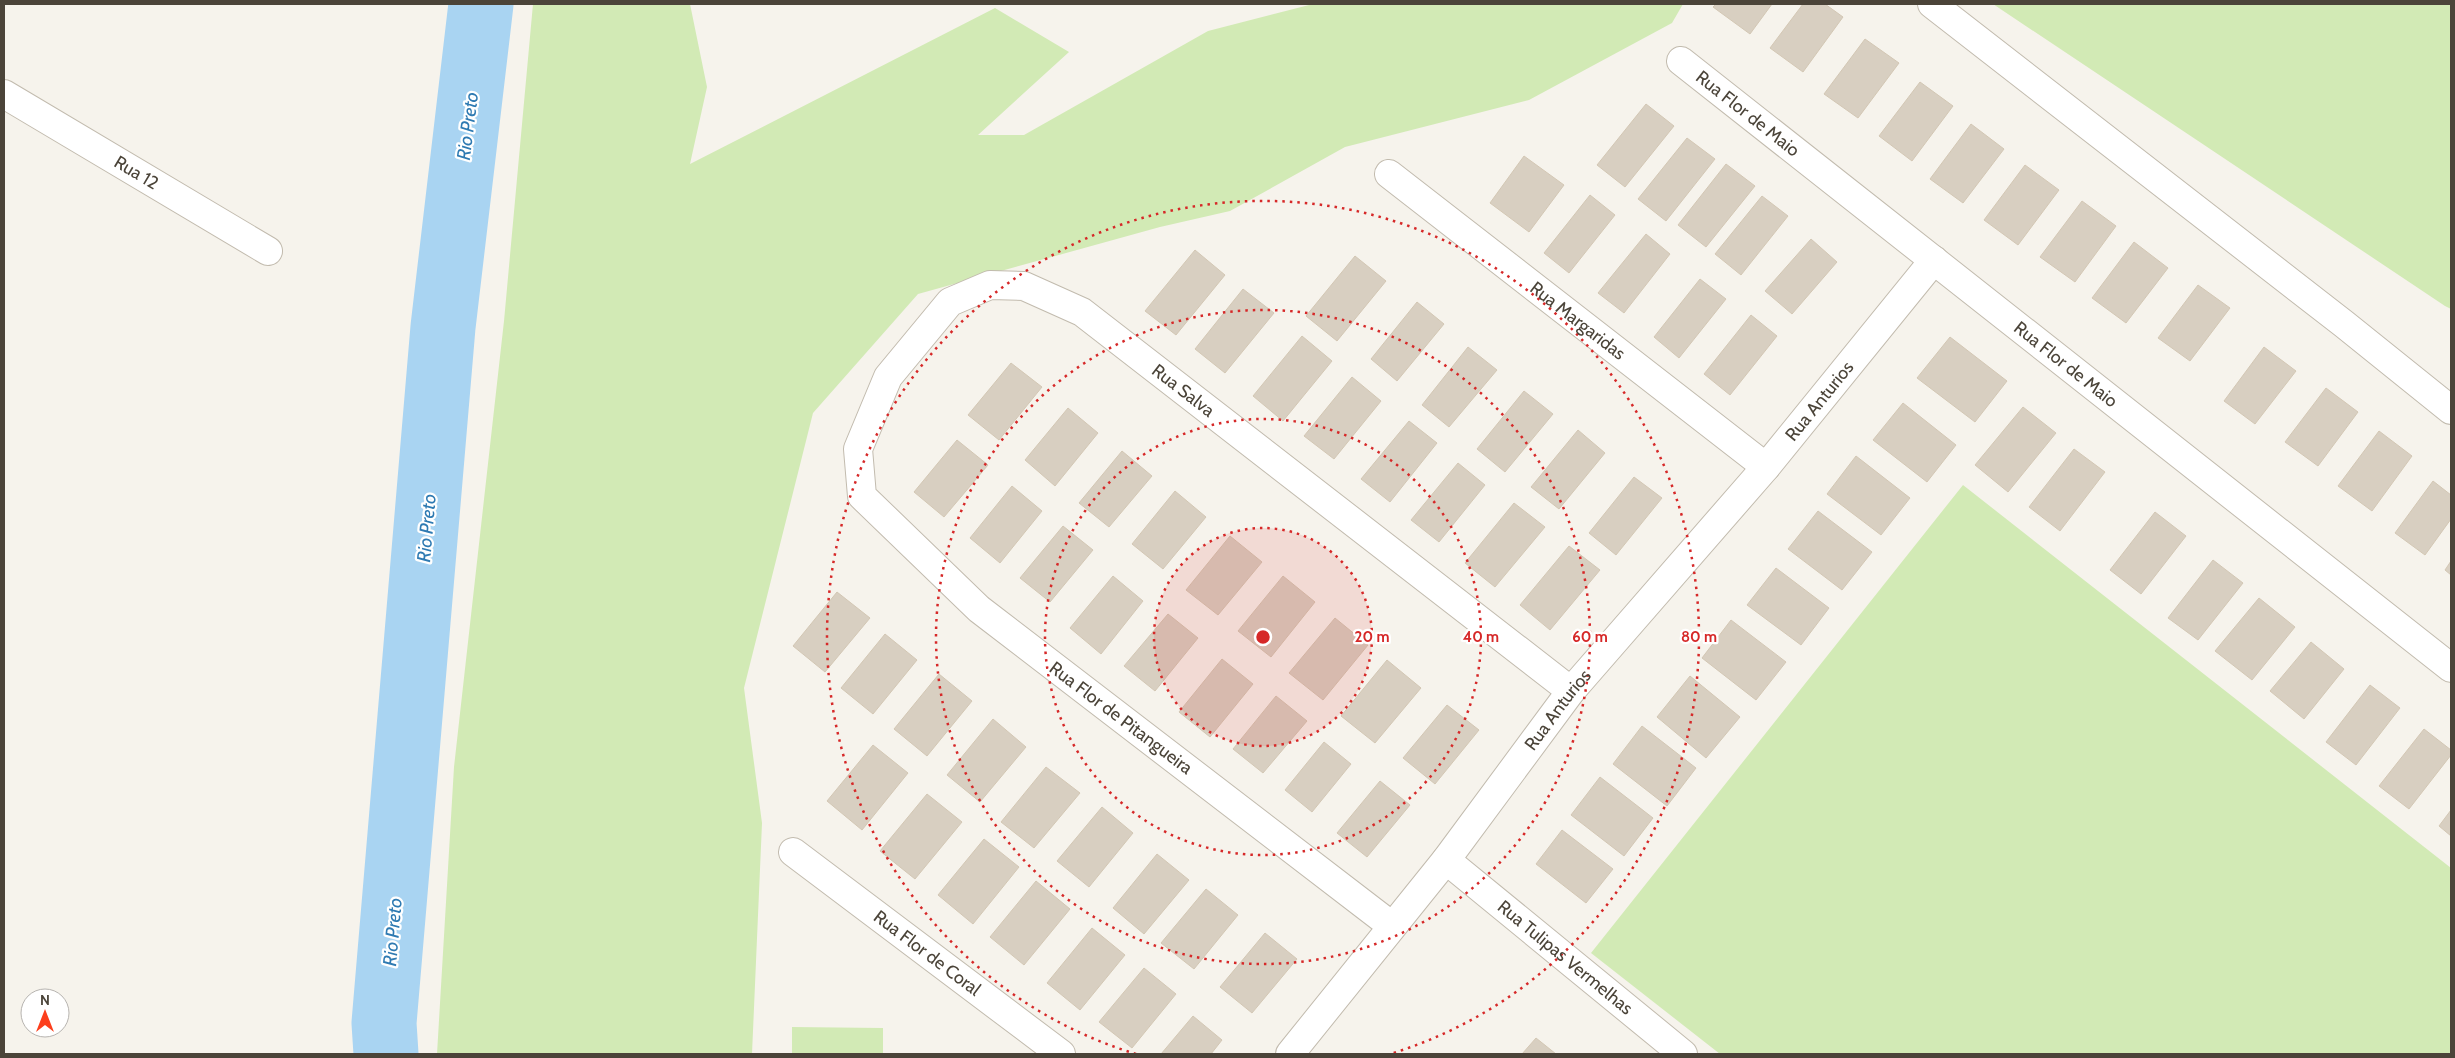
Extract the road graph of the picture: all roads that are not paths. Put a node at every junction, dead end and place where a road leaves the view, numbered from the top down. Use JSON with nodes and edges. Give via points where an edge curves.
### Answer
{"nodes":[{"id":1,"x":1932,"y":4,"type":"edge"},
{"id":2,"x":1681,"y":61,"type":"dead end"},
{"id":3,"x":4,"y":94,"type":"edge"},
{"id":4,"x":1389,"y":174,"type":"dead end"},
{"id":5,"x":268,"y":251,"type":"dead end"},
{"id":6,"x":1934,"y":260,"type":"junction"},
{"id":7,"x":2451,"y":410,"type":"edge"},
{"id":8,"x":1766,"y":467,"type":"junction"},
{"id":9,"x":862,"y":496,"type":"joint"},
{"id":10,"x":2451,"y":668,"type":"edge"},
{"id":11,"x":1571,"y":691,"type":"junction"},
{"id":12,"x":793,"y":852,"type":"dead end"},
{"id":13,"x":1446,"y":860,"type":"junction"},
{"id":14,"x":1392,"y":926,"type":"junction"},
{"id":15,"x":1061,"y":1054,"type":"edge"},
{"id":16,"x":1290,"y":1054,"type":"edge"},
{"id":17,"x":1683,"y":1054,"type":"edge"}],
"edges":[{"from":1,"to":7,"type":"street"},
{"from":2,"to":6,"type":"street","name":"Rua Flor de Maio"},
{"from":3,"to":5,"type":"street","name":"Rua 12"},
{"from":4,"to":8,"type":"street","name":"Rua Margaridas"},
{"from":6,"to":8,"type":"street","name":"Rua Anturios"},
{"from":6,"to":10,"type":"street","name":"Rua Flor de Maio"},
{"from":8,"to":11,"type":"street","name":"Rua Anturios"},
{"from":9,"to":11,"type":"street","name":"Rua Salva","via":[[858,449],[888,377],[950,302],[990,285],[1024,286],[1082,312]]},
{"from":9,"to":14,"type":"street","name":"Rua Flor de Pitangueira","via":[[979,609]]},
{"from":11,"to":13,"type":"street","name":"Rua Anturios"},
{"from":12,"to":15,"type":"street","name":"Rua Flor de Coral"},
{"from":13,"to":14,"type":"street","name":"Rua Anturios"},
{"from":13,"to":17,"type":"street","name":"Rua Tulipas Vermelhas"},
{"from":14,"to":16,"type":"street","name":"Rua Anturios"}]}
